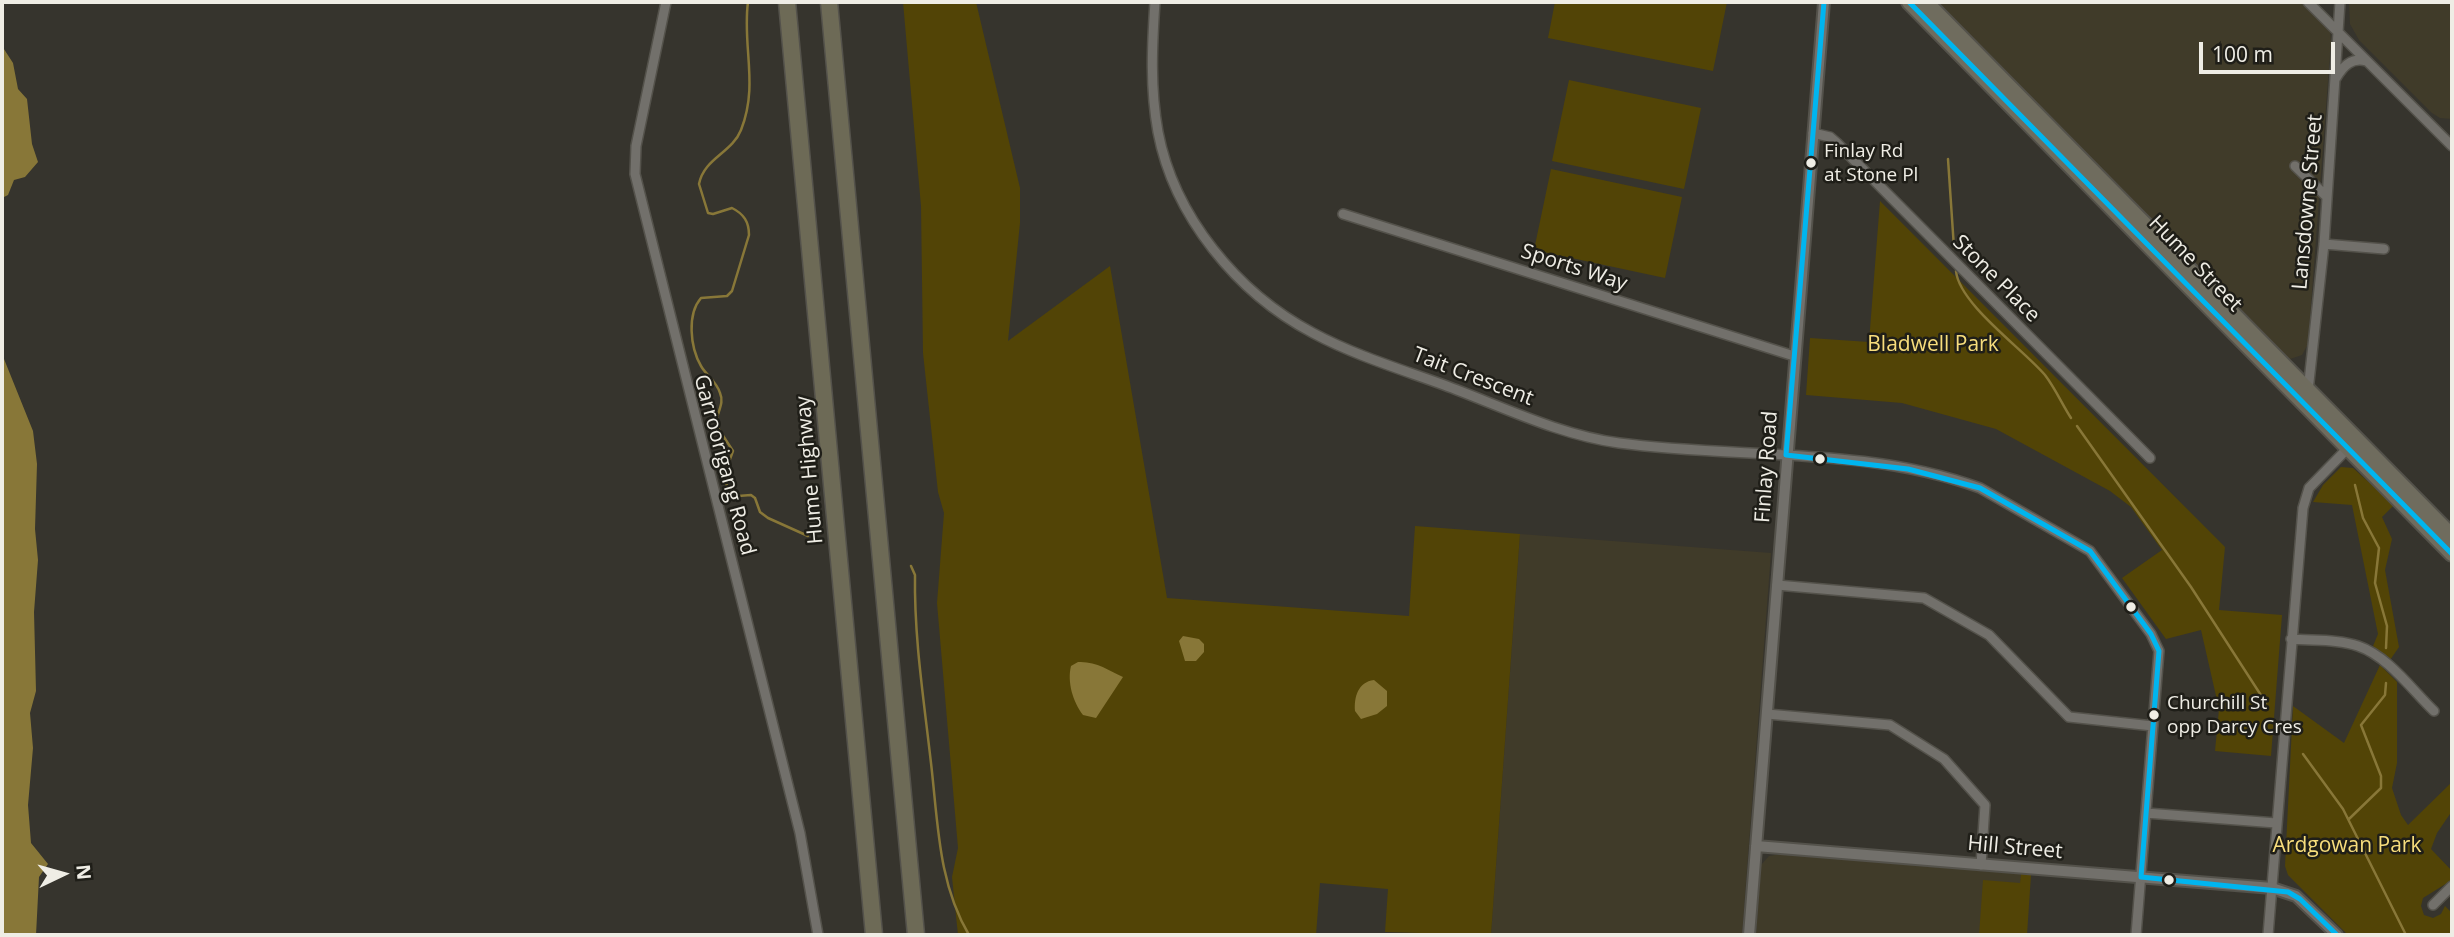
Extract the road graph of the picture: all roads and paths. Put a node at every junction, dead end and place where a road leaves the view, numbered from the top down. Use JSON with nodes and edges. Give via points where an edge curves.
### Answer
{"nodes":[{"id":1,"x":666,"y":2,"type":"edge"},
{"id":2,"x":788,"y":2,"type":"edge"},
{"id":3,"x":830,"y":2,"type":"edge"},
{"id":4,"x":1156,"y":2,"type":"edge"},
{"id":5,"x":1824,"y":2,"type":"edge"},
{"id":6,"x":1909,"y":2,"type":"edge"},
{"id":7,"x":1926,"y":2,"type":"edge"},
{"id":8,"x":2308,"y":2,"type":"edge"},
{"id":9,"x":2340,"y":2,"type":"edge"},
{"id":10,"x":2337,"y":31,"type":"junction"},
{"id":11,"x":2376,"y":69,"type":"junction"},
{"id":12,"x":2335,"y":79,"type":"junction"},
{"id":13,"x":1813,"y":133,"type":"junction"},
{"id":14,"x":2450,"y":139,"type":"edge"},
{"id":15,"x":2295,"y":166,"type":"dead end"},
{"id":16,"x":2327,"y":197,"type":"junction"},
{"id":17,"x":1343,"y":214,"type":"dead end"},
{"id":18,"x":2324,"y":244,"type":"junction"},
{"id":19,"x":2384,"y":249,"type":"dead end"},
{"id":20,"x":1794,"y":356,"type":"junction"},
{"id":21,"x":2304,"y":396,"type":"junction"},
{"id":22,"x":2347,"y":449,"type":"junction"},
{"id":23,"x":1786,"y":455,"type":"junction"},
{"id":24,"x":2150,"y":458,"type":"dead end"},
{"id":25,"x":2452,"y":536,"type":"edge"},
{"id":26,"x":2452,"y":554,"type":"edge"},
{"id":27,"x":1777,"y":585,"type":"junction"},
{"id":28,"x":2291,"y":639,"type":"junction"},
{"id":29,"x":2434,"y":711,"type":"dead end"},
{"id":30,"x":1767,"y":713,"type":"junction"},
{"id":31,"x":2152,"y":726,"type":"junction"},
{"id":32,"x":2146,"y":813,"type":"junction"},
{"id":33,"x":2276,"y":823,"type":"junction"},
{"id":34,"x":1756,"y":846,"type":"junction"},
{"id":35,"x":1982,"y":865,"type":"junction"},
{"id":36,"x":2141,"y":877,"type":"junction"},
{"id":37,"x":2452,"y":886,"type":"edge"},
{"id":38,"x":2272,"y":888,"type":"junction"},
{"id":39,"x":2433,"y":905,"type":"dead end"},
{"id":40,"x":818,"y":935,"type":"edge"},
{"id":41,"x":874,"y":935,"type":"edge"},
{"id":42,"x":916,"y":935,"type":"edge"},
{"id":43,"x":1749,"y":935,"type":"edge"},
{"id":44,"x":2136,"y":935,"type":"edge"},
{"id":45,"x":2269,"y":935,"type":"edge"},
{"id":46,"x":2337,"y":935,"type":"edge"}],
"edges":[{"from":1,"to":40,"type":"street","name":"Garroorigang Road","via":[[636,146],[635,174],[800,833]]},
{"from":2,"to":41,"type":"highway","name":"Hume Highway"},
{"from":3,"to":42,"type":"highway"},
{"from":4,"to":23,"type":"street","name":"Tait Crescent","via":[[1152,74],[1158,134],[1178,190],[1215,252],[1265,301],[1313,333],[1355,352],[1588,437]]},
{"from":5,"to":13,"type":"street","name":"Finlay Road"},
{"from":6,"to":21,"type":"main road","name":"Hume Street"},
{"from":7,"to":21,"type":"main road","name":"Hume Street"},
{"from":8,"to":10,"type":"street"},
{"from":9,"to":10,"type":"street","name":"Lansdowne Street"},
{"from":10,"to":11,"type":"street"},
{"from":10,"to":12,"type":"street","name":"Lansdowne Street"},
{"from":11,"to":12,"type":"street","via":[[2365,60],[2353,61]]},
{"from":11,"to":14,"type":"street"},
{"from":12,"to":16,"type":"street","name":"Lansdowne Street"},
{"from":13,"to":20,"type":"street","name":"Finlay Road"},
{"from":13,"to":24,"type":"street","name":"Stone Place","via":[[1837,143]]},
{"from":15,"to":16,"type":"street"},
{"from":16,"to":18,"type":"street","name":"Lansdowne Street"},
{"from":17,"to":20,"type":"street","name":"Sports Way"},
{"from":18,"to":19,"type":"street"},
{"from":18,"to":21,"type":"street","name":"Lansdowne Street"},
{"from":20,"to":23,"type":"street","name":"Finlay Road"},
{"from":21,"to":22,"type":"main road","name":"Hume Street"},
{"from":21,"to":25,"type":"main road","name":"Hume Street"},
{"from":22,"to":26,"type":"main road","name":"Hume Street"},
{"from":22,"to":28,"type":"street","via":[[2305,496]]},
{"from":23,"to":27,"type":"street","name":"Finlay Road"},
{"from":23,"to":31,"type":"street","name":"Tait Crescent","via":[[1890,464],[1964,482],[2090,551],[2157,644]]},
{"from":27,"to":30,"type":"street","name":"Finlay Road"},
{"from":27,"to":31,"type":"street","via":[[1924,598],[1989,635],[2070,717]]},
{"from":28,"to":29,"type":"street","via":[[2366,649]]},
{"from":28,"to":33,"type":"street"},
{"from":30,"to":34,"type":"street","name":"Finlay Road"},
{"from":30,"to":35,"type":"street","via":[[1883,723],[1931,748],[1985,805]]},
{"from":31,"to":32,"type":"street","name":"Tait Crescent"},
{"from":32,"to":33,"type":"street"},
{"from":32,"to":36,"type":"street","name":"Tait Crescent"},
{"from":33,"to":38,"type":"street"},
{"from":34,"to":35,"type":"street","name":"Hill Street"},
{"from":34,"to":43,"type":"street","name":"Finlay Road"},
{"from":35,"to":36,"type":"street","name":"Hill Street"},
{"from":36,"to":38,"type":"street","name":"Hill Street"},
{"from":36,"to":44,"type":"street","name":"Tait Crescent"},
{"from":37,"to":39,"type":"street"},
{"from":38,"to":45,"type":"street"},
{"from":38,"to":46,"type":"street","via":[[2296,896]]}]}
